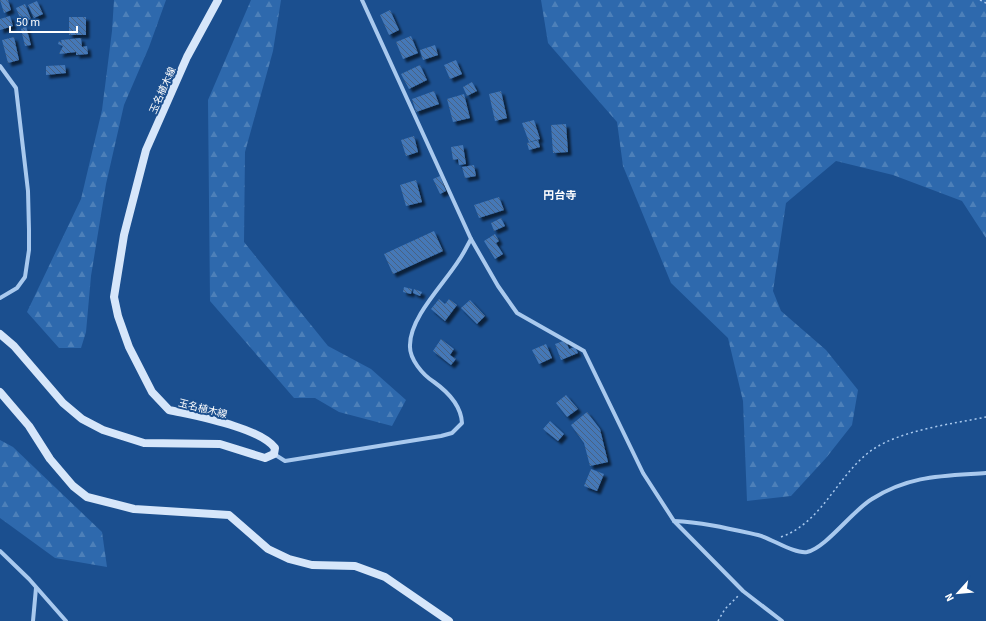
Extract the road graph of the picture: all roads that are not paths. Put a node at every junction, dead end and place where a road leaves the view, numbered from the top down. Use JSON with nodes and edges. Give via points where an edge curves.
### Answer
{"nodes":[{"id":1,"x":218,"y":0,"type":"edge"},
{"id":2,"x":362,"y":0,"type":"edge"},
{"id":3,"x":0,"y":66,"type":"edge"},
{"id":4,"x":471,"y":239,"type":"junction"},
{"id":5,"x":0,"y":298,"type":"edge"},
{"id":6,"x":0,"y":334,"type":"edge"},
{"id":7,"x":0,"y":392,"type":"edge"},
{"id":8,"x":274,"y":454,"type":"junction"},
{"id":9,"x":986,"y":473,"type":"edge"},
{"id":10,"x":674,"y":521,"type":"junction"},
{"id":11,"x":0,"y":551,"type":"edge"},
{"id":12,"x":36,"y":588,"type":"junction"},
{"id":13,"x":33,"y":621,"type":"edge"},
{"id":14,"x":66,"y":621,"type":"edge"},
{"id":15,"x":449,"y":621,"type":"edge"},
{"id":16,"x":782,"y":621,"type":"edge"}],
"edges":[{"from":1,"to":8,"type":"main road","name":"玉名植木線","via":[[188,57],[146,150],[124,235],[114,297],[129,347],[152,392],[160,402],[169,410],[239,428],[269,441],[275,448]]},
{"from":2,"to":4,"type":"street"},
{"from":3,"to":5,"type":"street","via":[[16,88],[28,191],[29,230],[29,250],[24,277],[17,288]]},
{"from":4,"to":8,"type":"street","via":[[413,329],[410,345],[412,355],[421,371],[456,403],[462,414],[462,423],[452,432],[441,436],[353,449],[319,457],[285,461]]},
{"from":4,"to":10,"type":"street","via":[[517,313],[584,351],[643,473]]},
{"from":6,"to":8,"type":"main road","via":[[14,346],[63,402],[82,419],[103,430],[144,443],[220,444],[265,458]]},
{"from":7,"to":15,"type":"main road","via":[[29,426],[73,486],[87,497],[134,509],[229,514],[268,549],[289,560],[355,566],[385,577]]},
{"from":9,"to":10,"type":"street","via":[[924,477],[903,483],[872,499],[850,516],[823,544],[806,552],[759,536],[692,522]]},
{"from":10,"to":16,"type":"street","via":[[744,591]]},
{"from":11,"to":12,"type":"street"},
{"from":12,"to":13,"type":"street"},
{"from":12,"to":14,"type":"street"}]}
